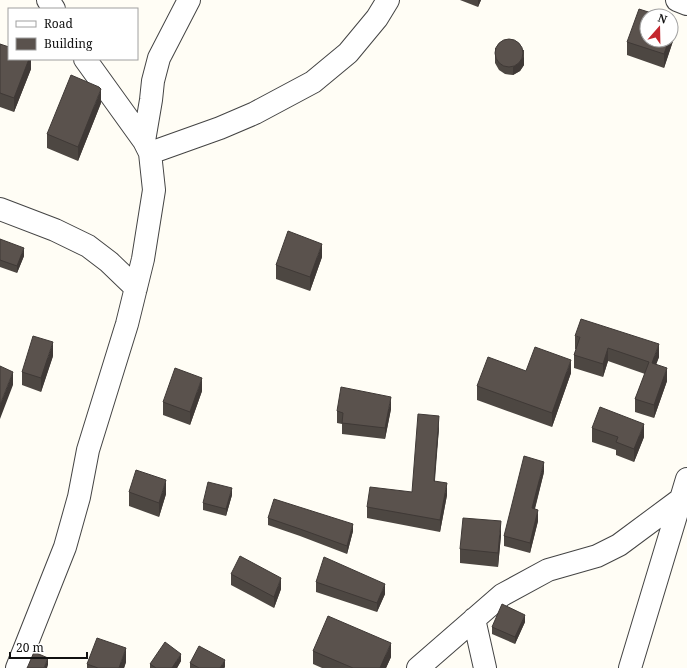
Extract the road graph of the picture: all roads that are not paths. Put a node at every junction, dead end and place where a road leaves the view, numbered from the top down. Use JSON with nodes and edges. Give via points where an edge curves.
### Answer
{"nodes":[{"id":1,"x":189,"y":0,"type":"edge"},
{"id":2,"x":388,"y":0,"type":"edge"},
{"id":3,"x":677,"y":0,"type":"edge"},
{"id":4,"x":687,"y":4,"type":"edge"},
{"id":5,"x":86,"y":60,"type":"edge"},
{"id":6,"x":147,"y":147,"type":"junction"},
{"id":7,"x":0,"y":209,"type":"edge"},
{"id":8,"x":136,"y":288,"type":"junction"},
{"id":9,"x":684,"y":489,"type":"edge"},
{"id":10,"x":474,"y":619,"type":"junction"},
{"id":11,"x":17,"y":668,"type":"edge"},
{"id":12,"x":418,"y":668,"type":"edge"},
{"id":13,"x":485,"y":668,"type":"edge"},
{"id":14,"x":630,"y":668,"type":"edge"}],
"edges":[{"from":1,"to":6,"type":"street","via":[[159,58],[153,81]]},
{"from":2,"to":6,"type":"street","via":[[377,18],[348,53],[313,82],[255,113],[220,128]]},
{"from":3,"to":4,"type":"street"},
{"from":5,"to":6,"type":"street"},
{"from":6,"to":8,"type":"street","via":[[154,190]]},
{"from":7,"to":8,"type":"street","via":[[88,246]]},
{"from":8,"to":11,"type":"street","via":[[88,450],[79,497],[65,547]]},
{"from":9,"to":10,"type":"street","via":[[619,545],[597,556],[548,570],[502,595]]},
{"from":9,"to":14,"type":"street"},
{"from":10,"to":12,"type":"street"},
{"from":10,"to":13,"type":"street"}]}
